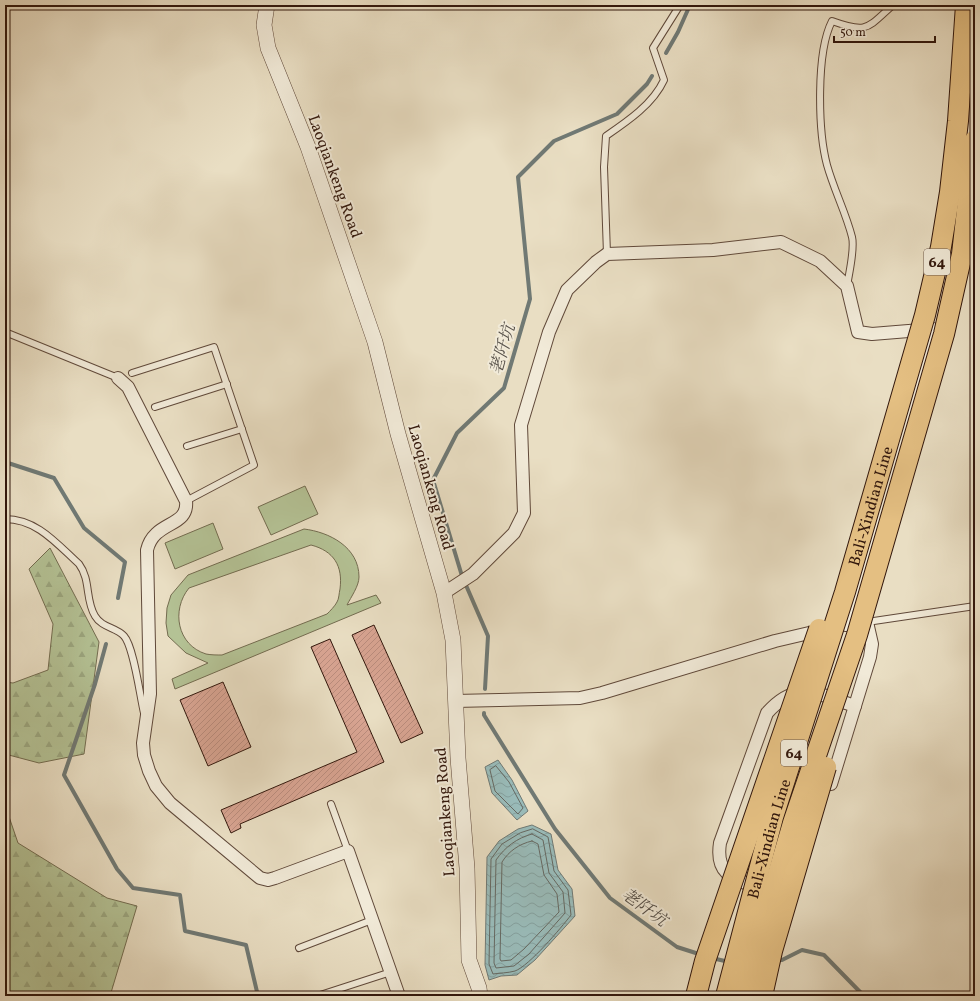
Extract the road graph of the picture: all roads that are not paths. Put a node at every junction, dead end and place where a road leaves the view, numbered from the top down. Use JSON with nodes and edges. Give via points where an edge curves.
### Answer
{"nodes":[{"id":1,"x":267,"y":5,"type":"edge"},
{"id":2,"x":680,"y":5,"type":"edge"},
{"id":3,"x":893,"y":5,"type":"edge"},
{"id":4,"x":966,"y":5,"type":"edge"},
{"id":5,"x":975,"y":140,"type":"edge"},
{"id":6,"x":607,"y":254,"type":"junction"},
{"id":7,"x":848,"y":286,"type":"junction"},
{"id":8,"x":5,"y":332,"type":"edge"},
{"id":9,"x":132,"y":373,"type":"dead end"},
{"id":10,"x":118,"y":378,"type":"joint"},
{"id":11,"x":227,"y":384,"type":"junction"},
{"id":12,"x":155,"y":407,"type":"dead end"},
{"id":13,"x":242,"y":429,"type":"junction"},
{"id":14,"x":187,"y":446,"type":"dead end"},
{"id":15,"x":186,"y":501,"type":"junction"},
{"id":16,"x":868,"y":511,"type":"junction"},
{"id":17,"x":5,"y":519,"type":"edge"},
{"id":18,"x":450,"y":589,"type":"junction"},
{"id":19,"x":975,"y":606,"type":"edge"},
{"id":20,"x":857,"y":627,"type":"junction"},
{"id":21,"x":455,"y":701,"type":"junction"},
{"id":22,"x":855,"y":706,"type":"junction"},
{"id":23,"x":146,"y":724,"type":"junction"},
{"id":24,"x":331,"y":804,"type":"dead end"},
{"id":25,"x":348,"y":851,"type":"junction"},
{"id":26,"x":762,"y":890,"type":"junction"},
{"id":27,"x":372,"y":920,"type":"junction"},
{"id":28,"x":299,"y":948,"type":"dead end"},
{"id":29,"x":391,"y":972,"type":"junction"},
{"id":30,"x":317,"y":996,"type":"edge"},
{"id":31,"x":399,"y":996,"type":"edge"},
{"id":32,"x":480,"y":996,"type":"edge"},
{"id":33,"x":696,"y":996,"type":"edge"},
{"id":34,"x":726,"y":996,"type":"edge"},
{"id":35,"x":735,"y":996,"type":"edge"},
{"id":36,"x":745,"y":996,"type":"edge"},
{"id":37,"x":762,"y":996,"type":"edge"}],
"edges":[{"from":1,"to":18,"type":"street","name":"Laoqiankeng Road","via":[[264,25],[268,48],[308,147],[375,342],[398,434]]},
{"from":2,"to":6,"type":"lane","via":[[653,48],[664,80],[658,93],[629,120],[606,136],[604,167]]},
{"from":3,"to":7,"type":"lane","via":[[868,27],[853,29],[832,21],[828,29],[821,69],[821,112],[827,164],[852,239]]},
{"from":4,"to":16,"type":"highway","name":"Bali-Xindian Line","number":"64","bridge":true,"via":[[957,129],[941,247],[921,331]]},
{"from":5,"to":20,"type":"highway","name":"Bali-Xindian Line","number":"64","bridge":true,"via":[[962,254],[944,334]]},
{"from":6,"to":7,"type":"street","via":[[712,250],[781,242],[820,261]]},
{"from":6,"to":18,"type":"street","via":[[567,290],[549,332],[521,425],[524,513],[514,533],[471,575]]},
{"from":7,"to":20,"type":"street","via":[[858,332],[872,334],[933,329]]},
{"from":8,"to":10,"type":"lane"},
{"from":9,"to":11,"type":"lane","via":[[214,347]]},
{"from":10,"to":15,"type":"street","via":[[128,387]]},
{"from":11,"to":12,"type":"lane"},
{"from":11,"to":13,"type":"lane"},
{"from":13,"to":14,"type":"lane"},
{"from":13,"to":15,"type":"lane","via":[[254,465]]},
{"from":15,"to":23,"type":"street","via":[[184,514],[158,531],[147,550],[150,694]]},
{"from":16,"to":33,"type":"highway","bridge":true,"via":[[829,602],[710,946]]},
{"from":16,"to":34,"type":"highway","name":"Bali-Xindian Line","number":"64","bridge":true,"via":[[845,592],[773,817]]},
{"from":17,"to":23,"type":"lane","via":[[35,526],[84,570],[90,605],[95,616],[105,626],[122,634],[129,645]]},
{"from":18,"to":21,"type":"street","name":"Laoqiankeng Road"},
{"from":19,"to":20,"type":"lane"},
{"from":20,"to":21,"type":"street","via":[[775,641],[602,694],[580,698]]},
{"from":20,"to":22,"type":"street","via":[[872,644]]},
{"from":20,"to":36,"type":"highway","name":"Bali-Xindian Line","number":"64","bridge":true,"via":[[793,823]]},
{"from":20,"to":37,"type":"highway","bridge":true,"via":[[828,758],[772,951]]},
{"from":21,"to":32,"type":"street","name":"Laoqiankeng Road","via":[[467,868],[469,960]]},
{"from":22,"to":26,"type":"street","via":[[799,883],[793,889],[777,894]]},
{"from":22,"to":26,"type":"street","via":[[804,691],[790,693],[767,713],[718,853],[720,863],[730,878]]},
{"from":23,"to":25,"type":"street","via":[[144,755],[156,786],[170,803],[260,878],[275,878]]},
{"from":24,"to":25,"type":"lane"},
{"from":25,"to":27,"type":"street"},
{"from":26,"to":35,"type":"street"},
{"from":27,"to":28,"type":"lane"},
{"from":27,"to":29,"type":"street"},
{"from":29,"to":30,"type":"lane"},
{"from":29,"to":31,"type":"street"}]}
